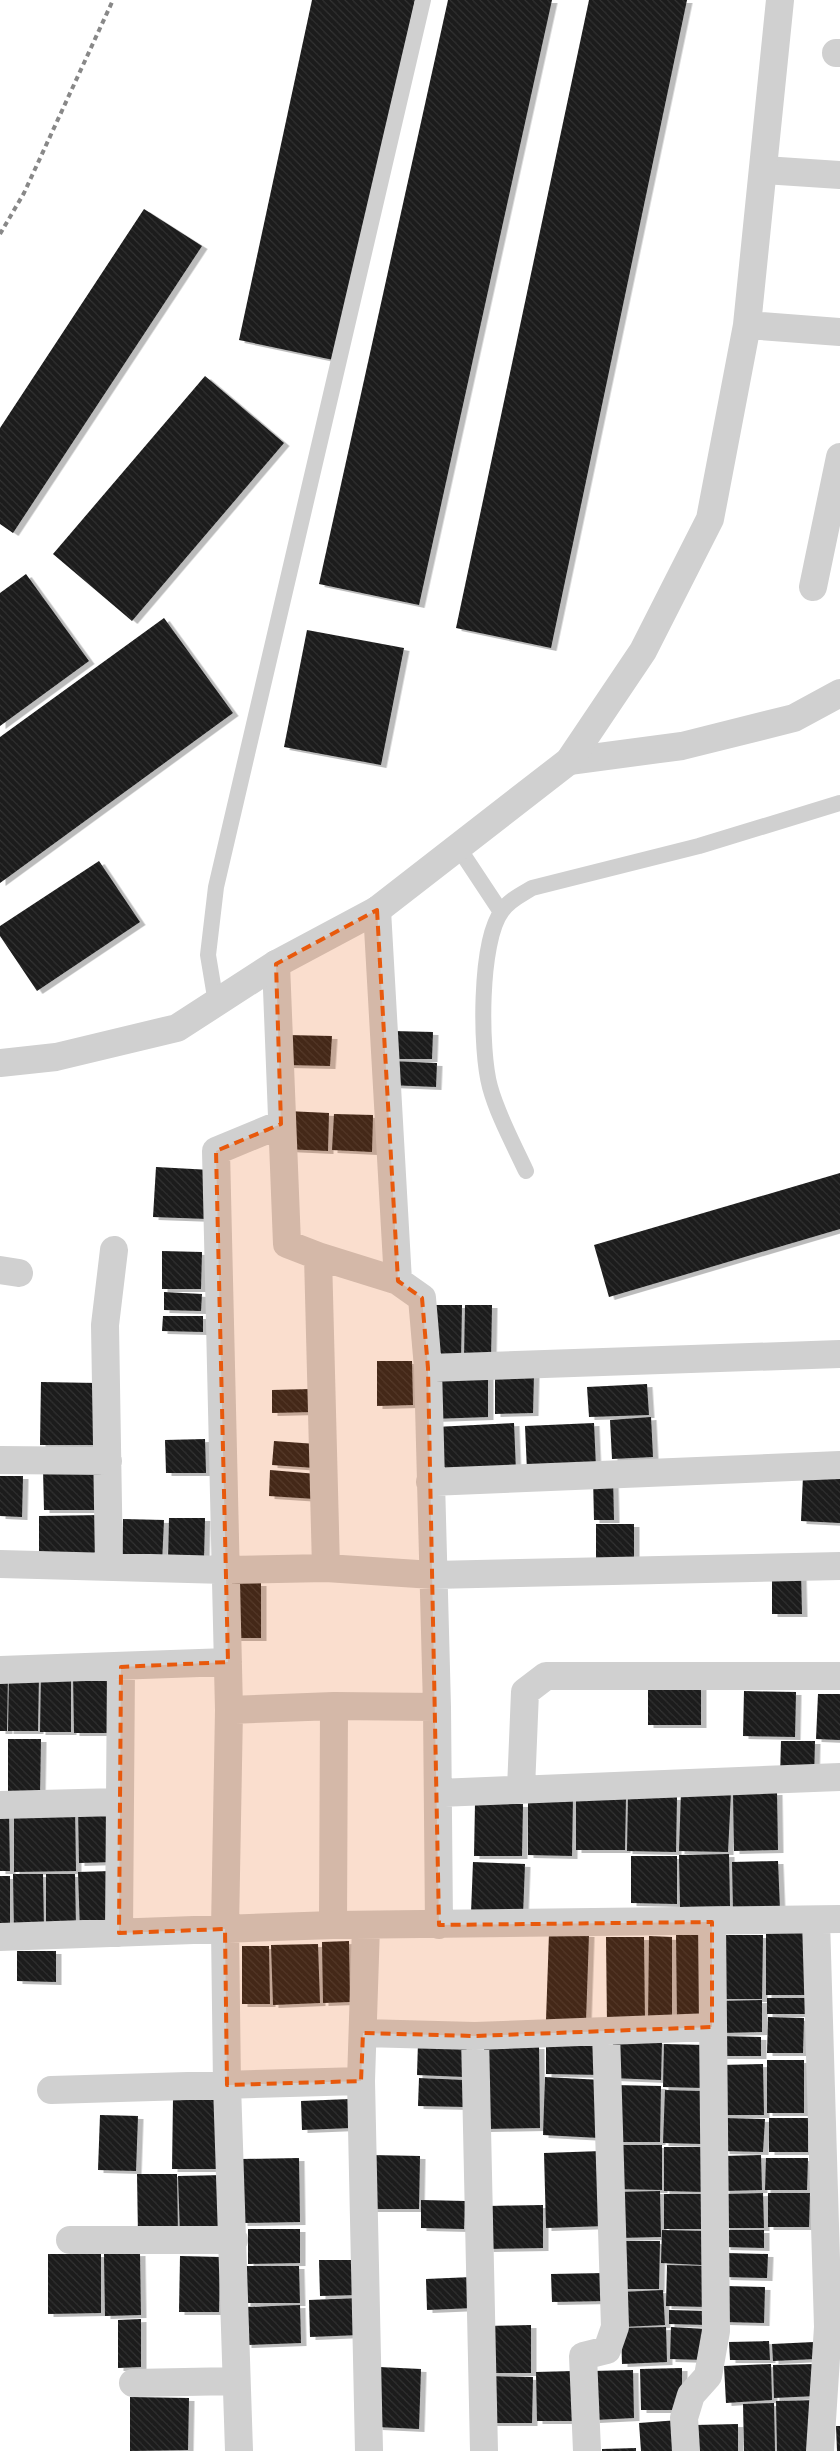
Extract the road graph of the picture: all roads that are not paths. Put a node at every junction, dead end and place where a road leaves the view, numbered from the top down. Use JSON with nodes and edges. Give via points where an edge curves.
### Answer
{"nodes":[{"id":1,"x":423,"y":0,"type":"edge"},
{"id":2,"x":780,"y":0,"type":"edge"},
{"id":3,"x":764,"y":170,"type":"junction"},
{"id":4,"x":840,"y":175,"type":"edge"},
{"id":5,"x":747,"y":325,"type":"junction"},
{"id":6,"x":840,"y":332,"type":"edge"},
{"id":7,"x":840,"y":457,"type":"edge"},
{"id":8,"x":813,"y":587,"type":"dead end"},
{"id":9,"x":840,"y":693,"type":"edge"},
{"id":10,"x":569,"y":760,"type":"junction"},
{"id":11,"x":840,"y":803,"type":"edge"},
{"id":12,"x":458,"y":847,"type":"junction"},
{"id":13,"x":377,"y":910,"type":"junction"},
{"id":14,"x":501,"y":912,"type":"junction"},
{"id":15,"x":276,"y":964,"type":"junction"},
{"id":16,"x":216,"y":1003,"type":"junction"},
{"id":17,"x":0,"y":1064,"type":"edge"},
{"id":18,"x":281,"y":1124,"type":"junction"},
{"id":19,"x":526,"y":1171,"type":"dead end"},
{"id":20,"x":114,"y":1250,"type":"dead end"},
{"id":21,"x":318,"y":1256,"type":"junction"},
{"id":22,"x":398,"y":1281,"type":"junction"},
{"id":23,"x":840,"y":1354,"type":"edge"},
{"id":24,"x":428,"y":1368,"type":"junction"},
{"id":25,"x":0,"y":1460,"type":"edge"},
{"id":26,"x":108,"y":1461,"type":"junction"},
{"id":27,"x":840,"y":1465,"type":"edge"},
{"id":28,"x":430,"y":1482,"type":"junction"},
{"id":29,"x":0,"y":1564,"type":"edge"},
{"id":30,"x":109,"y":1565,"type":"junction"},
{"id":31,"x":840,"y":1566,"type":"edge"},
{"id":32,"x":326,"y":1568,"type":"junction"},
{"id":33,"x":226,"y":1570,"type":"junction"},
{"id":34,"x":433,"y":1575,"type":"junction"},
{"id":35,"x":228,"y":1662,"type":"junction"},
{"id":36,"x":121,"y":1667,"type":"junction"},
{"id":37,"x":0,"y":1670,"type":"edge"},
{"id":38,"x":840,"y":1676,"type":"edge"},
{"id":39,"x":334,"y":1706,"type":"junction"},
{"id":40,"x":437,"y":1707,"type":"junction"},
{"id":41,"x":229,"y":1710,"type":"junction"},
{"id":42,"x":840,"y":1777,"type":"edge"},
{"id":43,"x":521,"y":1789,"type":"junction"},
{"id":44,"x":438,"y":1793,"type":"junction"},
{"id":45,"x":119,"y":1802,"type":"junction"},
{"id":46,"x":0,"y":1805,"type":"edge"},
{"id":47,"x":828,"y":1920,"type":"edge"},
{"id":48,"x":712,"y":1922,"type":"junction"},
{"id":49,"x":333,"y":1925,"type":"junction"},
{"id":50,"x":366,"y":1926,"type":"junction"},
{"id":51,"x":439,"y":1926,"type":"junction"},
{"id":52,"x":225,"y":1929,"type":"junction"},
{"id":53,"x":119,"y":1933,"type":"junction"},
{"id":54,"x":0,"y":1937,"type":"edge"},
{"id":55,"x":712,"y":2027,"type":"junction"},
{"id":56,"x":606,"y":2032,"type":"junction"},
{"id":57,"x":363,"y":2033,"type":"junction"},
{"id":58,"x":475,"y":2036,"type":"junction"},
{"id":59,"x":361,"y":2081,"type":"junction"},
{"id":60,"x":227,"y":2085,"type":"junction"},
{"id":61,"x":51,"y":2090,"type":"dead end"},
{"id":62,"x":70,"y":2240,"type":"dead end"},
{"id":63,"x":234,"y":2240,"type":"junction"},
{"id":64,"x":834,"y":2328,"type":"edge"},
{"id":65,"x":236,"y":2381,"type":"junction"},
{"id":66,"x":133,"y":2383,"type":"dead end"},
{"id":67,"x":239,"y":2451,"type":"edge"},
{"id":68,"x":369,"y":2451,"type":"edge"},
{"id":69,"x":484,"y":2451,"type":"edge"},
{"id":70,"x":587,"y":2451,"type":"edge"},
{"id":71,"x":686,"y":2451,"type":"edge"},
{"id":72,"x":820,"y":2451,"type":"edge"}],
"edges":[{"from":1,"to":16,"type":"lane","via":[[216,887],[208,954]]},
{"from":2,"to":3,"type":"street"},
{"from":3,"to":4,"type":"street"},
{"from":3,"to":5,"type":"street"},
{"from":5,"to":6,"type":"street"},
{"from":5,"to":10,"type":"street","via":[[710,519],[643,651]]},
{"from":7,"to":8,"type":"street"},
{"from":9,"to":10,"type":"street","via":[[794,718],[682,746]]},
{"from":10,"to":12,"type":"street"},
{"from":11,"to":14,"type":"lane","via":[[699,846],[540,885],[510,901]]},
{"from":12,"to":13,"type":"street"},
{"from":12,"to":14,"type":"lane"},
{"from":13,"to":15,"type":"street"},
{"from":13,"to":22,"type":"street"},
{"from":14,"to":19,"type":"lane","via":[[493,928],[488,954],[484,1057],[497,1108]]},
{"from":15,"to":16,"type":"street"},
{"from":15,"to":18,"type":"street"},
{"from":16,"to":17,"type":"street","via":[[177,1028],[56,1057]]},
{"from":18,"to":21,"type":"street","via":[[287,1244]]},
{"from":18,"to":33,"type":"street","via":[[216,1151]]},
{"from":20,"to":26,"type":"street","via":[[105,1326]]},
{"from":21,"to":22,"type":"street"},
{"from":21,"to":32,"type":"street"},
{"from":22,"to":24,"type":"street","via":[[422,1298]]},
{"from":23,"to":24,"type":"street"},
{"from":24,"to":28,"type":"street"},
{"from":25,"to":26,"type":"street"},
{"from":26,"to":30,"type":"street"},
{"from":27,"to":28,"type":"street"},
{"from":28,"to":34,"type":"street"},
{"from":29,"to":30,"type":"street"},
{"from":30,"to":33,"type":"street"},
{"from":31,"to":34,"type":"street"},
{"from":32,"to":33,"type":"street"},
{"from":32,"to":34,"type":"street"},
{"from":33,"to":35,"type":"street"},
{"from":34,"to":40,"type":"street"},
{"from":35,"to":36,"type":"street"},
{"from":35,"to":41,"type":"street"},
{"from":36,"to":37,"type":"street"},
{"from":36,"to":45,"type":"street"},
{"from":38,"to":43,"type":"street","via":[[546,1676],[525,1692]]},
{"from":39,"to":40,"type":"street"},
{"from":39,"to":41,"type":"street"},
{"from":39,"to":49,"type":"street"},
{"from":40,"to":44,"type":"street"},
{"from":41,"to":52,"type":"street"},
{"from":42,"to":43,"type":"street"},
{"from":43,"to":44,"type":"street"},
{"from":44,"to":51,"type":"street"},
{"from":45,"to":46,"type":"street"},
{"from":45,"to":53,"type":"street"},
{"from":47,"to":48,"type":"street"},
{"from":47,"to":64,"type":"street"},
{"from":48,"to":51,"type":"street"},
{"from":48,"to":55,"type":"street"},
{"from":49,"to":50,"type":"street"},
{"from":49,"to":52,"type":"street"},
{"from":50,"to":51,"type":"street"},
{"from":50,"to":57,"type":"street"},
{"from":52,"to":53,"type":"street"},
{"from":52,"to":60,"type":"street"},
{"from":53,"to":54,"type":"street"},
{"from":55,"to":56,"type":"street"},
{"from":55,"to":71,"type":"street","via":[[716,2331],[708,2376],[691,2395],[684,2418]]},
{"from":56,"to":58,"type":"street"},
{"from":56,"to":70,"type":"street","via":[[615,2328],[607,2350],[583,2356]]},
{"from":57,"to":58,"type":"street"},
{"from":57,"to":59,"type":"street"},
{"from":58,"to":69,"type":"street"},
{"from":59,"to":60,"type":"street"},
{"from":59,"to":68,"type":"street"},
{"from":60,"to":61,"type":"street"},
{"from":60,"to":63,"type":"street"},
{"from":62,"to":63,"type":"street"},
{"from":63,"to":65,"type":"street"},
{"from":64,"to":72,"type":"street"},
{"from":65,"to":66,"type":"street"},
{"from":65,"to":67,"type":"street"}]}
